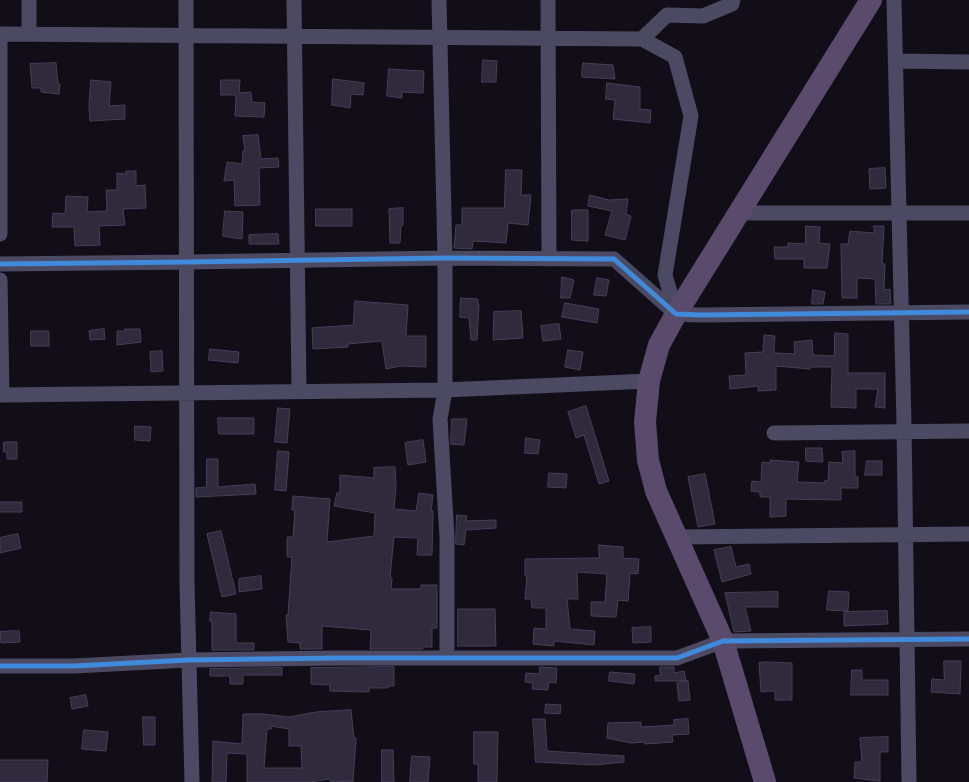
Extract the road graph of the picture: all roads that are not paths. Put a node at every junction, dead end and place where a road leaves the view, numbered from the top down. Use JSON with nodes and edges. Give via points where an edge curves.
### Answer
{"nodes":[{"id":1,"x":28,"y":0,"type":"edge"},
{"id":2,"x":186,"y":0,"type":"edge"},
{"id":3,"x":294,"y":0,"type":"edge"},
{"id":4,"x":439,"y":0,"type":"edge"},
{"id":5,"x":548,"y":0,"type":"edge"},
{"id":6,"x":733,"y":0,"type":"edge"},
{"id":7,"x":870,"y":0,"type":"edge"},
{"id":8,"x":894,"y":0,"type":"edge"},
{"id":9,"x":0,"y":34,"type":"edge"},
{"id":10,"x":29,"y":34,"type":"junction"},
{"id":11,"x":186,"y":35,"type":"junction"},
{"id":12,"x":295,"y":37,"type":"junction"},
{"id":13,"x":548,"y":37,"type":"junction"},
{"id":14,"x":440,"y":38,"type":"junction"},
{"id":15,"x":642,"y":39,"type":"junction"},
{"id":16,"x":0,"y":42,"type":"edge"},
{"id":17,"x":895,"y":61,"type":"junction"},
{"id":18,"x":969,"y":62,"type":"edge"},
{"id":19,"x":739,"y":213,"type":"junction"},
{"id":20,"x":899,"y":213,"type":"junction"},
{"id":21,"x":969,"y":213,"type":"edge"},
{"id":22,"x":0,"y":234,"type":"edge"},
{"id":23,"x":445,"y":258,"type":"junction"},
{"id":24,"x":549,"y":259,"type":"junction"},
{"id":25,"x":298,"y":260,"type":"junction"},
{"id":26,"x":187,"y":262,"type":"junction"},
{"id":27,"x":0,"y":264,"type":"edge"},
{"id":28,"x":0,"y":280,"type":"edge"},
{"id":29,"x":969,"y":312,"type":"edge"},
{"id":30,"x":902,"y":313,"type":"junction"},
{"id":31,"x":676,"y":314,"type":"junction"},
{"id":32,"x":649,"y":381,"type":"junction"},
{"id":33,"x":299,"y":390,"type":"junction"},
{"id":34,"x":445,"y":390,"type":"junction"},
{"id":35,"x":186,"y":392,"type":"junction"},
{"id":36,"x":1,"y":395,"type":"edge"},
{"id":37,"x":904,"y":431,"type":"junction"},
{"id":38,"x":969,"y":431,"type":"edge"},
{"id":39,"x":774,"y":433,"type":"dead end"},
{"id":40,"x":905,"y":534,"type":"junction"},
{"id":41,"x":969,"y":534,"type":"edge"},
{"id":42,"x":676,"y":537,"type":"junction"},
{"id":43,"x":906,"y":640,"type":"junction"},
{"id":44,"x":969,"y":640,"type":"edge"},
{"id":45,"x":722,"y":641,"type":"junction"},
{"id":46,"x":447,"y":658,"type":"junction"},
{"id":47,"x":188,"y":660,"type":"junction"},
{"id":48,"x":0,"y":666,"type":"edge"},
{"id":49,"x":192,"y":782,"type":"edge"},
{"id":50,"x":765,"y":782,"type":"edge"},
{"id":51,"x":909,"y":782,"type":"edge"}],
"edges":[{"from":1,"to":10,"type":"street"},
{"from":2,"to":11,"type":"street"},
{"from":3,"to":12,"type":"street"},
{"from":4,"to":14,"type":"street"},
{"from":5,"to":13,"type":"street"},
{"from":6,"to":15,"type":"street","via":[[732,4],[703,16],[666,16]]},
{"from":7,"to":19,"type":"main road"},
{"from":8,"to":17,"type":"street"},
{"from":9,"to":10,"type":"street"},
{"from":10,"to":11,"type":"street"},
{"from":11,"to":12,"type":"street"},
{"from":11,"to":26,"type":"street"},
{"from":12,"to":14,"type":"street"},
{"from":12,"to":25,"type":"street"},
{"from":13,"to":14,"type":"street"},
{"from":13,"to":15,"type":"street"},
{"from":13,"to":24,"type":"street"},
{"from":14,"to":23,"type":"street"},
{"from":15,"to":31,"type":"street","via":[[675,57],[690,116],[665,275]]},
{"from":16,"to":22,"type":"street"},
{"from":17,"to":18,"type":"street"},
{"from":17,"to":20,"type":"street"},
{"from":19,"to":20,"type":"street"},
{"from":19,"to":31,"type":"main road"},
{"from":20,"to":21,"type":"street"},
{"from":20,"to":30,"type":"street"},
{"from":23,"to":24,"type":"street"},
{"from":23,"to":25,"type":"street"},
{"from":23,"to":34,"type":"street"},
{"from":24,"to":31,"type":"street","via":[[614,259]]},
{"from":25,"to":26,"type":"street"},
{"from":25,"to":33,"type":"street"},
{"from":26,"to":27,"type":"street"},
{"from":26,"to":35,"type":"street"},
{"from":28,"to":36,"type":"street"},
{"from":29,"to":30,"type":"street"},
{"from":30,"to":31,"type":"street"},
{"from":30,"to":37,"type":"street"},
{"from":31,"to":32,"type":"main road","via":[[659,345]]},
{"from":32,"to":34,"type":"street"},
{"from":32,"to":42,"type":"main road","via":[[645,422],[648,460],[656,490]]},
{"from":33,"to":34,"type":"street"},
{"from":33,"to":35,"type":"street"},
{"from":34,"to":46,"type":"street","via":[[440,419],[447,538]]},
{"from":35,"to":36,"type":"street"},
{"from":35,"to":47,"type":"street"},
{"from":37,"to":38,"type":"street"},
{"from":37,"to":39,"type":"street"},
{"from":37,"to":40,"type":"street"},
{"from":40,"to":41,"type":"street"},
{"from":40,"to":42,"type":"street"},
{"from":40,"to":43,"type":"street"},
{"from":42,"to":45,"type":"main road"},
{"from":43,"to":44,"type":"street"},
{"from":43,"to":45,"type":"street"},
{"from":43,"to":51,"type":"street"},
{"from":45,"to":46,"type":"street","via":[[677,658]]},
{"from":45,"to":50,"type":"main road"},
{"from":46,"to":47,"type":"street"},
{"from":47,"to":48,"type":"street"},
{"from":47,"to":49,"type":"street"}]}
